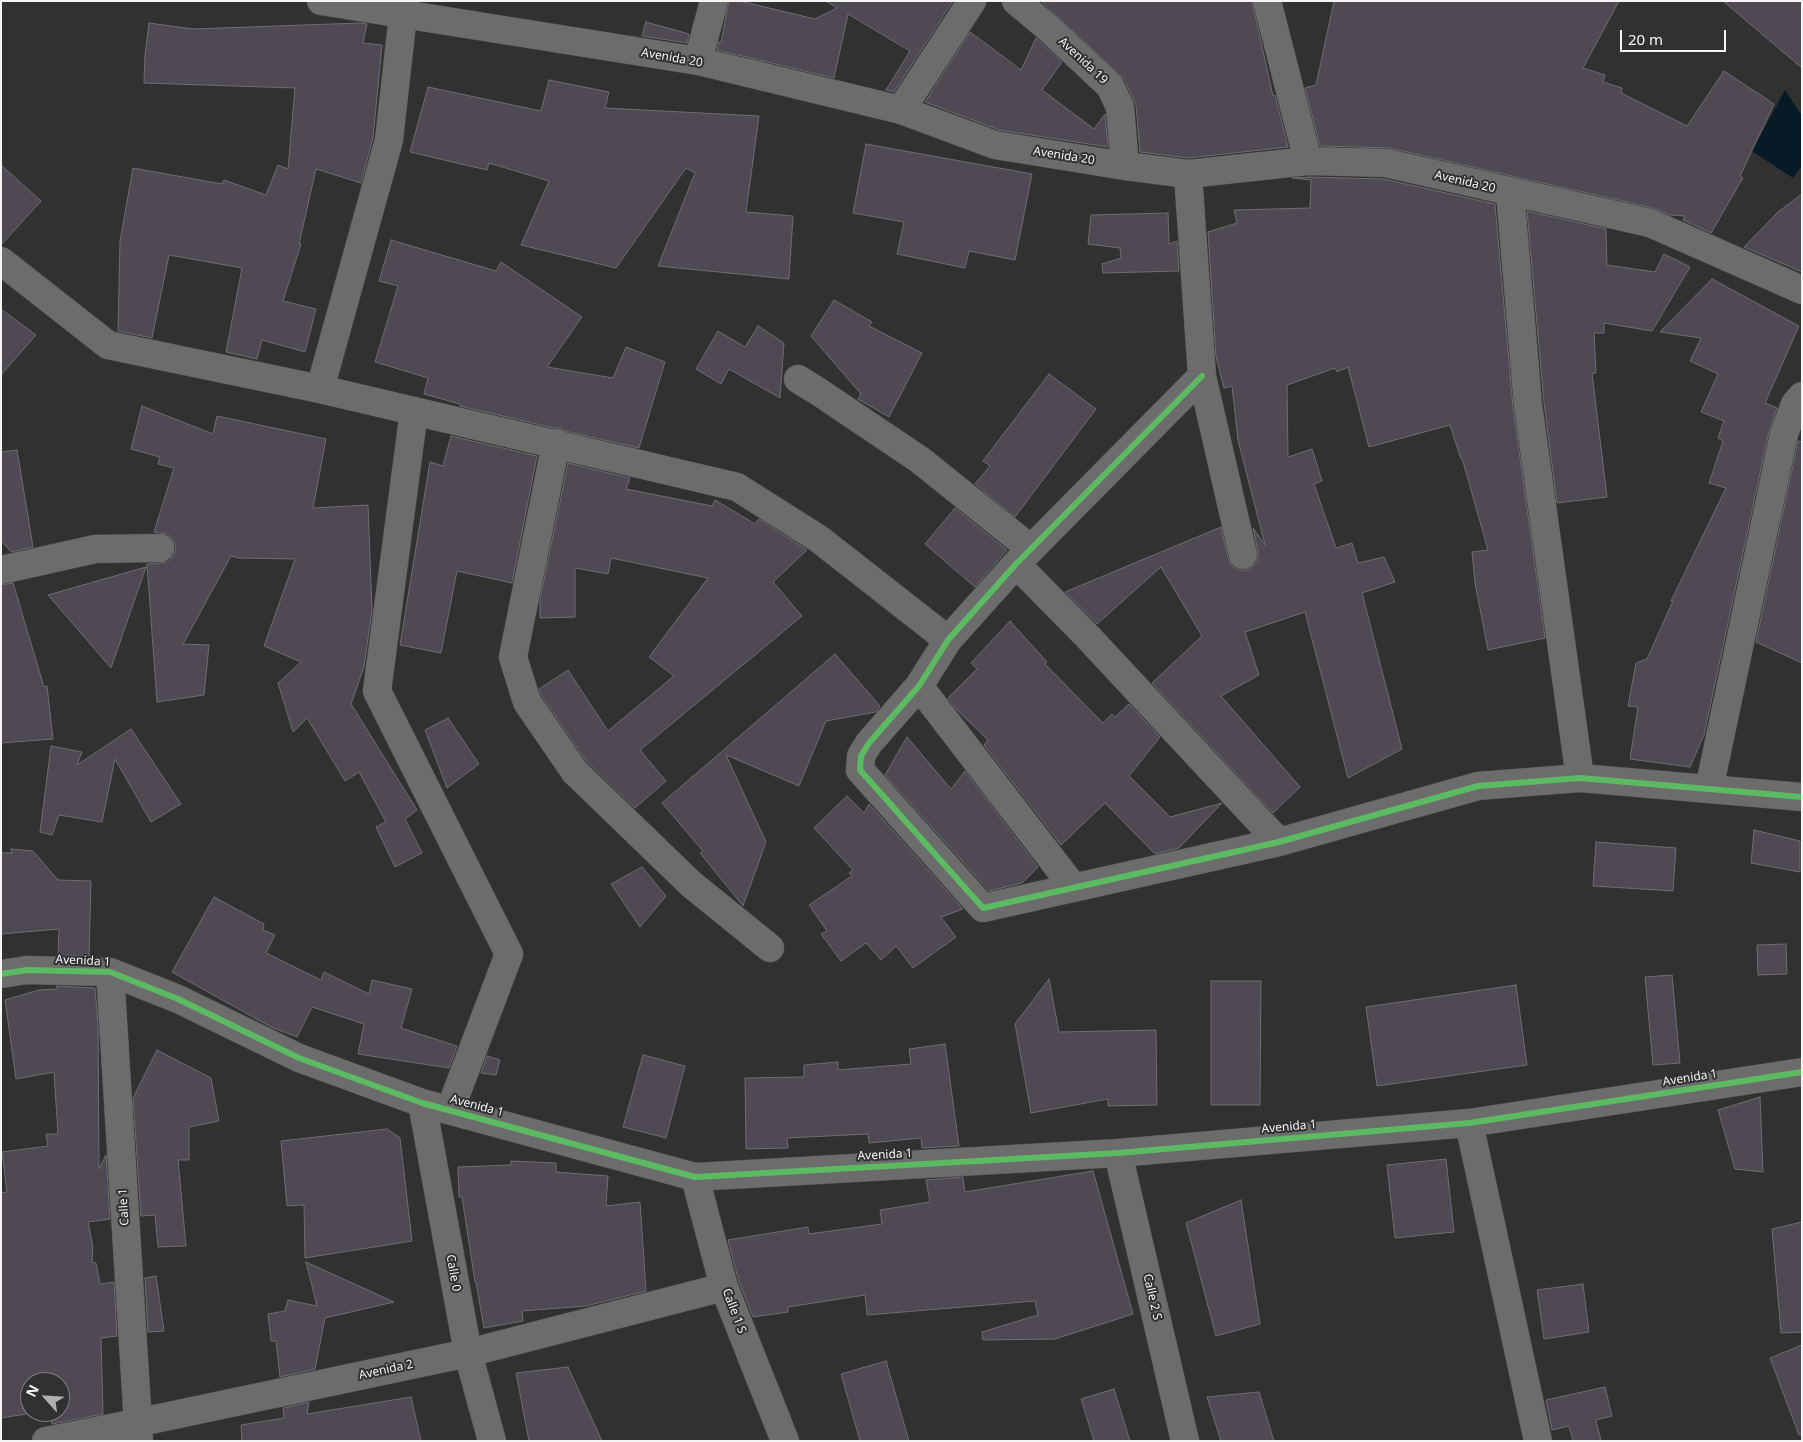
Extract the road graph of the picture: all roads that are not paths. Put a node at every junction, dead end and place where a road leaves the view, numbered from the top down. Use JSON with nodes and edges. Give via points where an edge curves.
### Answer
{"nodes":[{"id":1,"x":321,"y":1,"type":"edge"},
{"id":2,"x":714,"y":1,"type":"edge"},
{"id":3,"x":972,"y":1,"type":"edge"},
{"id":4,"x":1016,"y":1,"type":"edge"},
{"id":5,"x":1267,"y":1,"type":"edge"},
{"id":6,"x":403,"y":16,"type":"junction"},
{"id":7,"x":698,"y":61,"type":"junction"},
{"id":8,"x":901,"y":110,"type":"junction"},
{"id":9,"x":1308,"y":161,"type":"junction"},
{"id":10,"x":1125,"y":166,"type":"junction"},
{"id":11,"x":1188,"y":174,"type":"junction"},
{"id":12,"x":1510,"y":192,"type":"junction"},
{"id":13,"x":1,"y":261,"type":"edge"},
{"id":14,"x":1802,"y":290,"type":"edge"},
{"id":15,"x":1202,"y":376,"type":"junction"},
{"id":16,"x":798,"y":379,"type":"dead end"},
{"id":17,"x":320,"y":389,"type":"junction"},
{"id":18,"x":1802,"y":396,"type":"edge"},
{"id":19,"x":414,"y":410,"type":"junction"},
{"id":20,"x":556,"y":443,"type":"junction"},
{"id":21,"x":160,"y":548,"type":"dead end"},
{"id":22,"x":1243,"y":555,"type":"dead end"},
{"id":23,"x":1023,"y":556,"type":"junction"},
{"id":24,"x":1,"y":570,"type":"edge"},
{"id":25,"x":948,"y":640,"type":"junction"},
{"id":26,"x":919,"y":686,"type":"junction"},
{"id":27,"x":1580,"y":778,"type":"junction"},
{"id":28,"x":1709,"y":789,"type":"junction"},
{"id":29,"x":1802,"y":797,"type":"edge"},
{"id":30,"x":1279,"y":842,"type":"junction"},
{"id":31,"x":1074,"y":888,"type":"junction"},
{"id":32,"x":770,"y":948,"type":"dead end"},
{"id":33,"x":110,"y":972,"type":"junction"},
{"id":34,"x":1,"y":974,"type":"edge"},
{"id":35,"x":1802,"y":1072,"type":"edge"},
{"id":36,"x":422,"y":1103,"type":"junction"},
{"id":37,"x":450,"y":1110,"type":"junction"},
{"id":38,"x":1469,"y":1123,"type":"junction"},
{"id":39,"x":1118,"y":1153,"type":"junction"},
{"id":40,"x":696,"y":1176,"type":"junction"},
{"id":41,"x":724,"y":1287,"type":"junction"},
{"id":42,"x":468,"y":1353,"type":"junction"},
{"id":43,"x":138,"y":1432,"type":"edge"},
{"id":44,"x":46,"y":1441,"type":"edge"},
{"id":45,"x":492,"y":1441,"type":"edge"},
{"id":46,"x":785,"y":1441,"type":"edge"},
{"id":47,"x":1185,"y":1441,"type":"edge"},
{"id":48,"x":1538,"y":1441,"type":"edge"}],
"edges":[{"from":1,"to":6,"type":"street","name":"Avenida 20"},
{"from":2,"to":7,"type":"street"},
{"from":3,"to":8,"type":"street"},
{"from":4,"to":10,"type":"street","name":"Avenida 19","via":[[1110,86],[1120,107]]},
{"from":5,"to":9,"type":"street"},
{"from":6,"to":7,"type":"street","name":"Avenida 20"},
{"from":6,"to":17,"type":"street","via":[[389,140]]},
{"from":7,"to":8,"type":"street","name":"Avenida 20"},
{"from":8,"to":10,"type":"street","name":"Avenida 20","via":[[994,145]]},
{"from":9,"to":11,"type":"street","name":"Avenida 20"},
{"from":9,"to":12,"type":"street","name":"Avenida 20","via":[[1386,163]]},
{"from":10,"to":11,"type":"street","name":"Avenida 20"},
{"from":11,"to":15,"type":"street"},
{"from":12,"to":14,"type":"street","name":"Avenida 20","via":[[1650,223]]},
{"from":12,"to":27,"type":"street","via":[[1528,405]]},
{"from":13,"to":17,"type":"street","via":[[108,344]]},
{"from":15,"to":22,"type":"street"},
{"from":15,"to":23,"type":"street"},
{"from":16,"to":23,"type":"street","via":[[920,460]]},
{"from":17,"to":19,"type":"street"},
{"from":18,"to":28,"type":"street","via":[[1795,404],[1784,434]]},
{"from":19,"to":20,"type":"street"},
{"from":19,"to":37,"type":"street","via":[[376,691],[509,954]]},
{"from":20,"to":25,"type":"street","via":[[737,487],[819,539]]},
{"from":20,"to":32,"type":"street","via":[[513,657],[527,702],[575,772],[691,884]]},
{"from":21,"to":24,"type":"street","via":[[94,548]]},
{"from":23,"to":25,"type":"street"},
{"from":23,"to":30,"type":"street","via":[[1088,637]]},
{"from":25,"to":26,"type":"street"},
{"from":26,"to":31,"type":"street"},
{"from":26,"to":31,"type":"street","via":[[869,743],[861,756],[860,770],[983,908]]},
{"from":27,"to":28,"type":"street"},
{"from":27,"to":30,"type":"street","via":[[1478,786]]},
{"from":28,"to":29,"type":"street"},
{"from":30,"to":31,"type":"street"},
{"from":33,"to":34,"type":"street","name":"Avenida 1","via":[[27,970]]},
{"from":33,"to":36,"type":"street","name":"Avenida 1","via":[[178,1000],[299,1058]]},
{"from":33,"to":43,"type":"street","name":"Calle 1"},
{"from":35,"to":38,"type":"street","name":"Avenida 1"},
{"from":36,"to":37,"type":"street","name":"Avenida 1"},
{"from":36,"to":42,"type":"street","name":"Calle 0"},
{"from":37,"to":40,"type":"street","name":"Avenida 1"},
{"from":38,"to":39,"type":"street","name":"Avenida 1"},
{"from":38,"to":48,"type":"street"},
{"from":39,"to":40,"type":"street","name":"Avenida 1"},
{"from":39,"to":47,"type":"street","name":"Calle 2 S"},
{"from":40,"to":41,"type":"street","name":"Calle 1 S"},
{"from":41,"to":42,"type":"street","name":"Avenida 2"},
{"from":41,"to":46,"type":"street","name":"Calle 1 S"},
{"from":42,"to":43,"type":"street","name":"Avenida 2"},
{"from":42,"to":45,"type":"street","name":"Calle 0"},
{"from":43,"to":44,"type":"street","name":"Avenida 2"}]}
